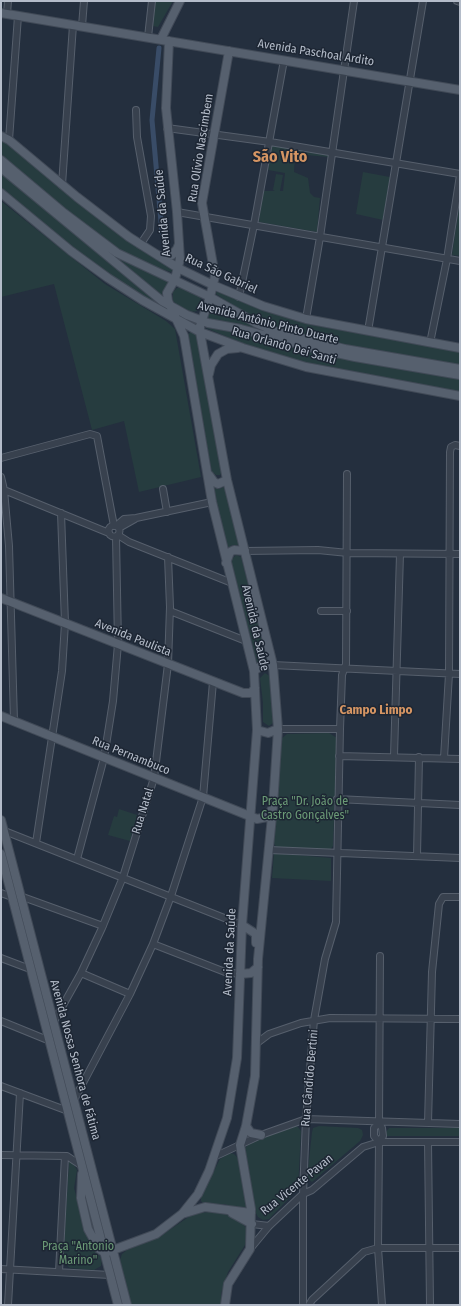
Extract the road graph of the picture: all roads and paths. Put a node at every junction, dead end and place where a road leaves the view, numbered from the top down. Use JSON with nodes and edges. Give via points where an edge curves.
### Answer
{"nodes":[{"id":1,"x":8,"y":1,"type":"edge"},
{"id":2,"x":84,"y":1,"type":"edge"},
{"id":3,"x":152,"y":1,"type":"edge"},
{"id":4,"x":180,"y":1,"type":"edge"},
{"id":5,"x":354,"y":1,"type":"edge"},
{"id":6,"x":423,"y":1,"type":"edge"},
{"id":7,"x":456,"y":1,"type":"edge"},
{"id":8,"x":460,"y":2,"type":"edge"},
{"id":9,"x":4,"y":13,"type":"edge"},
{"id":10,"x":18,"y":16,"type":"junction"},
{"id":11,"x":78,"y":25,"type":"junction"},
{"id":12,"x":148,"y":37,"type":"junction"},
{"id":13,"x":165,"y":37,"type":"junction"},
{"id":14,"x":229,"y":51,"type":"junction"},
{"id":15,"x":284,"y":60,"type":"junction"},
{"id":16,"x":344,"y":70,"type":"junction"},
{"id":17,"x":411,"y":81,"type":"junction"},
{"id":18,"x":460,"y":90,"type":"edge"},
{"id":19,"x":136,"y":110,"type":"dead end"},
{"id":20,"x":167,"y":128,"type":"junction"},
{"id":21,"x":1,"y":134,"type":"edge"},
{"id":22,"x":215,"y":134,"type":"junction"},
{"id":23,"x":9,"y":140,"type":"junction"},
{"id":24,"x":270,"y":142,"type":"junction"},
{"id":25,"x":332,"y":152,"type":"junction"},
{"id":26,"x":1,"y":160,"type":"edge"},
{"id":27,"x":397,"y":163,"type":"junction"},
{"id":28,"x":1,"y":168,"type":"edge"},
{"id":29,"x":460,"y":174,"type":"edge"},
{"id":30,"x":62,"y":185,"type":"junction"},
{"id":31,"x":1,"y":193,"type":"edge"},
{"id":32,"x":177,"y":212,"type":"junction"},
{"id":33,"x":206,"y":217,"type":"junction"},
{"id":34,"x":254,"y":225,"type":"junction"},
{"id":35,"x":320,"y":237,"type":"junction"},
{"id":36,"x":179,"y":243,"type":"junction"},
{"id":37,"x":140,"y":245,"type":"junction"},
{"id":38,"x":382,"y":247,"type":"junction"},
{"id":39,"x":155,"y":255,"type":"junction"},
{"id":40,"x":447,"y":259,"type":"junction"},
{"id":41,"x":460,"y":261,"type":"edge"},
{"id":42,"x":178,"y":268,"type":"junction"},
{"id":43,"x":175,"y":280,"type":"junction"},
{"id":44,"x":213,"y":286,"type":"junction"},
{"id":45,"x":210,"y":297,"type":"junction"},
{"id":46,"x":239,"y":297,"type":"junction"},
{"id":47,"x":169,"y":305,"type":"junction"},
{"id":48,"x":306,"y":319,"type":"junction"},
{"id":49,"x":177,"y":321,"type":"junction"},
{"id":50,"x":201,"y":321,"type":"junction"},
{"id":51,"x":368,"y":331,"type":"junction"},
{"id":52,"x":200,"y":332,"type":"junction"},
{"id":53,"x":430,"y":343,"type":"junction"},
{"id":54,"x":243,"y":348,"type":"junction"},
{"id":55,"x":460,"y":348,"type":"edge"},
{"id":56,"x":460,"y":369,"type":"edge"},
{"id":57,"x":460,"y":375,"type":"edge"},
{"id":58,"x":209,"y":379,"type":"junction"},
{"id":59,"x":460,"y":396,"type":"edge"},
{"id":60,"x":460,"y":446,"type":"edge"},
{"id":61,"x":1,"y":458,"type":"edge"},
{"id":62,"x":207,"y":470,"type":"junction"},
{"id":63,"x":347,"y":474,"type":"dead end"},
{"id":64,"x":1,"y":477,"type":"edge"},
{"id":65,"x":227,"y":480,"type":"junction"},
{"id":66,"x":4,"y":490,"type":"junction"},
{"id":67,"x":163,"y":490,"type":"dead end"},
{"id":68,"x":212,"y":502,"type":"junction"},
{"id":69,"x":167,"y":512,"type":"junction"},
{"id":70,"x":62,"y":513,"type":"junction"},
{"id":71,"x":114,"y":531,"type":"junction"},
{"id":72,"x":1,"y":543,"type":"edge"},
{"id":73,"x":9,"y":546,"type":"junction"},
{"id":74,"x":245,"y":551,"type":"junction"},
{"id":75,"x":348,"y":553,"type":"junction"},
{"id":76,"x":400,"y":554,"type":"junction"},
{"id":77,"x":450,"y":554,"type":"junction"},
{"id":78,"x":460,"y":554,"type":"edge"},
{"id":79,"x":168,"y":558,"type":"junction"},
{"id":80,"x":226,"y":563,"type":"junction"},
{"id":81,"x":232,"y":583,"type":"junction"},
{"id":82,"x":1,"y":598,"type":"edge"},
{"id":83,"x":10,"y":602,"type":"junction"},
{"id":84,"x":170,"y":611,"type":"junction"},
{"id":85,"x":321,"y":611,"type":"dead end"},
{"id":86,"x":347,"y":611,"type":"junction"},
{"id":87,"x":65,"y":623,"type":"junction"},
{"id":88,"x":246,"y":641,"type":"junction"},
{"id":89,"x":118,"y":644,"type":"junction"},
{"id":90,"x":168,"y":664,"type":"junction"},
{"id":91,"x":273,"y":665,"type":"junction"},
{"id":92,"x":344,"y":670,"type":"junction"},
{"id":93,"x":254,"y":671,"type":"junction"},
{"id":94,"x":398,"y":672,"type":"junction"},
{"id":95,"x":449,"y":674,"type":"junction"},
{"id":96,"x":460,"y":674,"type":"edge"},
{"id":97,"x":213,"y":682,"type":"junction"},
{"id":98,"x":256,"y":688,"type":"junction"},
{"id":99,"x":1,"y":716,"type":"edge"},
{"id":100,"x":14,"y":721,"type":"junction"},
{"id":101,"x":278,"y":729,"type":"junction"},
{"id":102,"x":340,"y":729,"type":"junction"},
{"id":103,"x":258,"y":730,"type":"junction"},
{"id":104,"x":53,"y":737,"type":"junction"},
{"id":105,"x":339,"y":756,"type":"junction"},
{"id":106,"x":394,"y":756,"type":"junction"},
{"id":107,"x":419,"y":757,"type":"junction"},
{"id":108,"x":104,"y":758,"type":"junction"},
{"id":109,"x":444,"y":758,"type":"junction"},
{"id":110,"x":460,"y":759,"type":"edge"},
{"id":111,"x":154,"y":778,"type":"junction"},
{"id":112,"x":203,"y":798,"type":"junction"},
{"id":113,"x":337,"y":799,"type":"junction"},
{"id":114,"x":418,"y":803,"type":"junction"},
{"id":115,"x":460,"y":805,"type":"edge"},
{"id":116,"x":273,"y":806,"type":"junction"},
{"id":117,"x":251,"y":817,"type":"junction"},
{"id":118,"x":1,"y":820,"type":"edge"},
{"id":119,"x":2,"y":830,"type":"edge"},
{"id":120,"x":36,"y":843,"type":"junction"},
{"id":121,"x":269,"y":850,"type":"junction"},
{"id":122,"x":336,"y":853,"type":"junction"},
{"id":123,"x":1,"y":854,"type":"edge"},
{"id":124,"x":417,"y":856,"type":"junction"},
{"id":125,"x":460,"y":858,"type":"edge"},
{"id":126,"x":77,"y":859,"type":"junction"},
{"id":127,"x":122,"y":877,"type":"junction"},
{"id":128,"x":1,"y":893,"type":"edge"},
{"id":129,"x":16,"y":896,"type":"junction"},
{"id":130,"x":171,"y":896,"type":"junction"},
{"id":131,"x":460,"y":897,"type":"edge"},
{"id":132,"x":242,"y":925,"type":"junction"},
{"id":133,"x":103,"y":926,"type":"junction"},
{"id":134,"x":153,"y":944,"type":"junction"},
{"id":135,"x":380,"y":956,"type":"dead end"},
{"id":136,"x":1,"y":958,"type":"edge"},
{"id":137,"x":258,"y":963,"type":"junction"},
{"id":138,"x":30,"y":970,"type":"junction"},
{"id":139,"x":81,"y":973,"type":"junction"},
{"id":140,"x":240,"y":974,"type":"junction"},
{"id":141,"x":130,"y":994,"type":"junction"},
{"id":142,"x":380,"y":1018,"type":"junction"},
{"id":143,"x":431,"y":1019,"type":"junction"},
{"id":144,"x":460,"y":1019,"type":"edge"},
{"id":145,"x":314,"y":1020,"type":"junction"},
{"id":146,"x":1,"y":1021,"type":"edge"},
{"id":147,"x":53,"y":1023,"type":"junction"},
{"id":148,"x":257,"y":1030,"type":"junction"},
{"id":149,"x":269,"y":1034,"type":"junction"},
{"id":150,"x":50,"y":1041,"type":"junction"},
{"id":151,"x":256,"y":1043,"type":"junction"},
{"id":152,"x":1,"y":1086,"type":"edge"},
{"id":153,"x":20,"y":1094,"type":"junction"},
{"id":154,"x":74,"y":1100,"type":"junction"},
{"id":155,"x":68,"y":1111,"type":"junction"},
{"id":156,"x":306,"y":1119,"type":"junction"},
{"id":157,"x":379,"y":1123,"type":"junction"},
{"id":158,"x":428,"y":1123,"type":"junction"},
{"id":159,"x":460,"y":1124,"type":"edge"},
{"id":160,"x":246,"y":1126,"type":"junction"},
{"id":161,"x":74,"y":1133,"type":"junction"},
{"id":162,"x":262,"y":1135,"type":"junction"},
{"id":163,"x":84,"y":1138,"type":"junction"},
{"id":164,"x":379,"y":1142,"type":"junction"},
{"id":165,"x":428,"y":1142,"type":"junction"},
{"id":166,"x":460,"y":1142,"type":"edge"},
{"id":167,"x":77,"y":1144,"type":"junction"},
{"id":168,"x":240,"y":1145,"type":"junction"},
{"id":169,"x":1,"y":1155,"type":"edge"},
{"id":170,"x":15,"y":1156,"type":"junction"},
{"id":171,"x":66,"y":1156,"type":"junction"},
{"id":172,"x":216,"y":1156,"type":"junction"},
{"id":173,"x":82,"y":1166,"type":"junction"},
{"id":174,"x":198,"y":1194,"type":"junction"},
{"id":175,"x":303,"y":1194,"type":"junction"},
{"id":176,"x":205,"y":1207,"type":"junction"},
{"id":177,"x":98,"y":1208,"type":"junction"},
{"id":178,"x":84,"y":1210,"type":"junction"},
{"id":179,"x":228,"y":1211,"type":"junction"},
{"id":180,"x":252,"y":1213,"type":"junction"},
{"id":181,"x":182,"y":1214,"type":"junction"},
{"id":182,"x":252,"y":1224,"type":"junction"},
{"id":183,"x":269,"y":1226,"type":"junction"},
{"id":184,"x":378,"y":1248,"type":"junction"},
{"id":185,"x":429,"y":1248,"type":"junction"},
{"id":186,"x":460,"y":1248,"type":"edge"},
{"id":187,"x":113,"y":1249,"type":"junction"},
{"id":188,"x":250,"y":1249,"type":"junction"},
{"id":189,"x":104,"y":1254,"type":"junction"},
{"id":190,"x":1,"y":1269,"type":"edge"},
{"id":191,"x":11,"y":1269,"type":"junction"},
{"id":192,"x":59,"y":1272,"type":"junction"},
{"id":193,"x":110,"y":1275,"type":"junction"},
{"id":194,"x":8,"y":1305,"type":"edge"},
{"id":195,"x":118,"y":1305,"type":"edge"},
{"id":196,"x":127,"y":1305,"type":"edge"},
{"id":197,"x":224,"y":1305,"type":"edge"},
{"id":198,"x":303,"y":1305,"type":"edge"},
{"id":199,"x":309,"y":1305,"type":"edge"},
{"id":200,"x":382,"y":1305,"type":"edge"},
{"id":201,"x":430,"y":1305,"type":"edge"}],
"edges":[{"from":1,"to":9,"type":"street"},
{"from":2,"to":11,"type":"street"},
{"from":3,"to":12,"type":"street"},
{"from":4,"to":13,"type":"main road"},
{"from":5,"to":16,"type":"street"},
{"from":6,"to":17,"type":"street"},
{"from":7,"to":8,"type":"street"},
{"from":9,"to":10,"type":"main road","name":"Avenida Paschoal Ardito"},
{"from":10,"to":11,"type":"main road","name":"Avenida Paschoal Ardito"},
{"from":10,"to":23,"type":"street"},
{"from":11,"to":12,"type":"main road","name":"Avenida Paschoal Ardito"},
{"from":11,"to":30,"type":"street"},
{"from":12,"to":13,"type":"main road","name":"Avenida Paschoal Ardito"},
{"from":13,"to":14,"type":"main road","name":"Avenida Paschoal Ardito"},
{"from":13,"to":20,"type":"main road","name":"Avenida da Saúde"},
{"from":14,"to":15,"type":"main road","name":"Avenida Paschoal Ardito"},
{"from":14,"to":22,"type":"main road","name":"Rua Olívio Nascimbem"},
{"from":15,"to":16,"type":"main road","name":"Avenida Paschoal Ardito"},
{"from":15,"to":24,"type":"street"},
{"from":16,"to":17,"type":"main road","name":"Avenida Paschoal Ardito"},
{"from":16,"to":25,"type":"street"},
{"from":17,"to":18,"type":"main road","name":"Avenida Paschoal Ardito"},
{"from":17,"to":27,"type":"street"},
{"from":19,"to":37,"type":"street","via":[[137,137],[152,216],[150,230]]},
{"from":20,"to":22,"type":"street"},
{"from":20,"to":32,"type":"main road","name":"Avenida da Saúde"},
{"from":21,"to":23,"type":"main road","name":"Rua São Gabriel"},
{"from":22,"to":24,"type":"street"},
{"from":22,"to":33,"type":"main road","name":"Rua Olívio Nascimbem","via":[[202,203]]},
{"from":23,"to":30,"type":"main road","name":"Rua São Gabriel"},
{"from":24,"to":25,"type":"street"},
{"from":24,"to":34,"type":"street"},
{"from":25,"to":27,"type":"street"},
{"from":25,"to":35,"type":"street"},
{"from":26,"to":43,"type":"main road","name":"Avenida Antônio Pinto Duarte","via":[[109,248]]},
{"from":27,"to":29,"type":"street"},
{"from":27,"to":38,"type":"street"},
{"from":28,"to":47,"type":"main road","name":"Avenida Antônio Pinto Duarte"},
{"from":29,"to":40,"type":"street"},
{"from":30,"to":37,"type":"main road","name":"Rua São Gabriel"},
{"from":31,"to":49,"type":"main road","name":"Rua Orlando Dei Santi","via":[[108,278]]},
{"from":32,"to":33,"type":"street"},
{"from":32,"to":36,"type":"main road","name":"Avenida da Saúde"},
{"from":33,"to":34,"type":"street"},
{"from":33,"to":44,"type":"main road","name":"Rua Olívio Nascimbem","via":[[214,268]]},
{"from":34,"to":35,"type":"street"},
{"from":34,"to":46,"type":"street"},
{"from":35,"to":38,"type":"street"},
{"from":35,"to":48,"type":"street"},
{"from":36,"to":39,"type":"main road","via":[[172,255]]},
{"from":36,"to":42,"type":"main road","name":"Avenida da Saúde"},
{"from":37,"to":39,"type":"main road","name":"Rua São Gabriel"},
{"from":38,"to":40,"type":"street"},
{"from":38,"to":51,"type":"street"},
{"from":39,"to":42,"type":"main road","name":"Rua São Gabriel"},
{"from":40,"to":41,"type":"street"},
{"from":40,"to":53,"type":"street"},
{"from":42,"to":43,"type":"main road","name":"Avenida da Saúde"},
{"from":42,"to":44,"type":"main road","name":"Rua São Gabriel"},
{"from":43,"to":45,"type":"main road","name":"Avenida Antônio Pinto Duarte"},
{"from":43,"to":47,"type":"main road","name":"Avenida da Saúde","via":[[167,293]]},
{"from":44,"to":45,"type":"main road","name":"Rua Olívio Nascimbem"},
{"from":44,"to":46,"type":"main road","name":"Rua São Gabriel"},
{"from":45,"to":50,"type":"main road","name":"Avenida da Saúde"},
{"from":45,"to":56,"type":"main road","name":"Avenida Antônio Pinto Duarte","via":[[251,321],[277,332],[345,349]]},
{"from":46,"to":48,"type":"main road","name":"Rua São Gabriel"},
{"from":47,"to":49,"type":"main road","name":"Avenida da Saúde"},
{"from":47,"to":50,"type":"main road","name":"Avenida Antônio Pinto Duarte"},
{"from":48,"to":51,"type":"main road","name":"Rua São Gabriel"},
{"from":49,"to":52,"type":"main road","name":"Rua Orlando Dei Santi"},
{"from":49,"to":62,"type":"main road","name":"Avenida da Saúde","via":[[184,336]]},
{"from":50,"to":52,"type":"main road","name":"Avenida da Saúde"},
{"from":50,"to":57,"type":"main road","name":"Avenida Antônio Pinto Duarte","via":[[355,357]]},
{"from":51,"to":53,"type":"main road","name":"Rua São Gabriel"},
{"from":52,"to":54,"type":"main road","name":"Rua Orlando Dei Santi"},
{"from":52,"to":58,"type":"main road","name":"Avenida da Saúde"},
{"from":53,"to":55,"type":"main road","name":"Rua São Gabriel"},
{"from":54,"to":58,"type":"main road","via":[[232,348],[218,354],[211,365]]},
{"from":54,"to":59,"type":"main road","name":"Rua Orlando Dei Santi","via":[[324,371]]},
{"from":58,"to":65,"type":"main road","name":"Avenida da Saúde"},
{"from":60,"to":77,"type":"street","via":[[451,447],[450,452]]},
{"from":61,"to":71,"type":"street","via":[[90,434],[97,436]]},
{"from":62,"to":65,"type":"main road","via":[[214,482],[218,484]]},
{"from":62,"to":68,"type":"main road","name":"Avenida da Saúde"},
{"from":63,"to":75,"type":"street","name":"Rua Cândido Bertini"},
{"from":64,"to":66,"type":"street"},
{"from":65,"to":74,"type":"main road","name":"Avenida da Saúde"},
{"from":66,"to":70,"type":"street"},
{"from":66,"to":73,"type":"street"},
{"from":67,"to":69,"type":"street"},
{"from":68,"to":69,"type":"street"},
{"from":68,"to":80,"type":"main road","name":"Avenida da Saúde"},
{"from":69,"to":71,"type":"street","via":[[122,520]]},
{"from":70,"to":71,"type":"street","via":[[90,526]]},
{"from":70,"to":87,"type":"street"},
{"from":71,"to":79,"type":"street","via":[[125,541]]},
{"from":71,"to":89,"type":"street"},
{"from":72,"to":73,"type":"street"},
{"from":73,"to":83,"type":"street"},
{"from":74,"to":75,"type":"street","via":[[323,550]]},
{"from":74,"to":80,"type":"main road","via":[[230,552]]},
{"from":74,"to":91,"type":"main road","name":"Avenida da Saúde"},
{"from":75,"to":76,"type":"street"},
{"from":75,"to":86,"type":"street","name":"Rua Cândido Bertini"},
{"from":76,"to":77,"type":"street"},
{"from":76,"to":94,"type":"street"},
{"from":77,"to":78,"type":"street"},
{"from":77,"to":95,"type":"street"},
{"from":79,"to":81,"type":"street"},
{"from":79,"to":84,"type":"street","name":"Rua Natal"},
{"from":80,"to":81,"type":"main road","name":"Avenida da Saúde"},
{"from":81,"to":88,"type":"main road","name":"Avenida da Saúde"},
{"from":82,"to":83,"type":"main road","name":"Avenida Paulista"},
{"from":83,"to":87,"type":"main road","name":"Avenida Paulista"},
{"from":83,"to":100,"type":"street"},
{"from":84,"to":88,"type":"street"},
{"from":84,"to":90,"type":"street","name":"Rua Natal"},
{"from":85,"to":86,"type":"street"},
{"from":86,"to":92,"type":"street","name":"Rua Cândido Bertini"},
{"from":87,"to":89,"type":"main road","name":"Avenida Paulista"},
{"from":87,"to":104,"type":"street","via":[[62,671]]},
{"from":88,"to":93,"type":"main road","name":"Avenida da Saúde"},
{"from":89,"to":90,"type":"main road","name":"Avenida Paulista"},
{"from":89,"to":108,"type":"street"},
{"from":90,"to":97,"type":"main road","name":"Avenida Paulista"},
{"from":90,"to":111,"type":"street","name":"Rua Natal"},
{"from":91,"to":92,"type":"street"},
{"from":91,"to":93,"type":"main road","via":[[262,665]]},
{"from":91,"to":101,"type":"main road","name":"Avenida da Saúde"},
{"from":92,"to":94,"type":"street"},
{"from":92,"to":102,"type":"street","name":"Rua Cândido Bertini"},
{"from":93,"to":98,"type":"main road","name":"Avenida da Saúde"},
{"from":94,"to":95,"type":"street"},
{"from":94,"to":106,"type":"street"},
{"from":95,"to":96,"type":"street"},
{"from":95,"to":109,"type":"street"},
{"from":97,"to":98,"type":"main road","name":"Avenida Paulista","via":[[246,694]]},
{"from":97,"to":112,"type":"street"},
{"from":98,"to":103,"type":"main road","name":"Avenida da Saúde"},
{"from":99,"to":100,"type":"main road","name":"Rua Pernambuco"},
{"from":100,"to":104,"type":"main road","name":"Rua Pernambuco"},
{"from":101,"to":102,"type":"street"},
{"from":101,"to":103,"type":"main road","via":[[268,733]]},
{"from":101,"to":116,"type":"main road","name":"Avenida da Saúde"},
{"from":102,"to":105,"type":"street","name":"Rua Cândido Bertini"},
{"from":103,"to":117,"type":"main road","name":"Avenida da Saúde"},
{"from":104,"to":108,"type":"main road","name":"Rua Pernambuco"},
{"from":104,"to":120,"type":"street"},
{"from":105,"to":106,"type":"street"},
{"from":105,"to":113,"type":"street","name":"Rua Cândido Bertini"},
{"from":106,"to":107,"type":"street"},
{"from":107,"to":109,"type":"street"},
{"from":107,"to":114,"type":"street"},
{"from":108,"to":111,"type":"main road","name":"Rua Pernambuco"},
{"from":108,"to":126,"type":"street"},
{"from":109,"to":110,"type":"street"},
{"from":111,"to":112,"type":"main road","name":"Rua Pernambuco"},
{"from":111,"to":127,"type":"street","name":"Rua Natal"},
{"from":112,"to":117,"type":"main road","name":"Rua Pernambuco"},
{"from":112,"to":130,"type":"street"},
{"from":113,"to":114,"type":"street"},
{"from":113,"to":122,"type":"street","name":"Rua Cândido Bertini"},
{"from":114,"to":115,"type":"street"},
{"from":114,"to":124,"type":"street"},
{"from":116,"to":117,"type":"main road","via":[[264,818]]},
{"from":116,"to":121,"type":"main road","name":"Avenida da Saúde"},
{"from":117,"to":132,"type":"main road","name":"Avenida da Saúde"},
{"from":118,"to":119,"type":"main road","name":"Avenida Nossa Senhora de Fátima"},
{"from":119,"to":120,"type":"street"},
{"from":119,"to":129,"type":"main road","name":"Avenida Nossa Senhora de Fátima"},
{"from":120,"to":126,"type":"street"},
{"from":121,"to":122,"type":"street"},
{"from":121,"to":137,"type":"main road","name":"Avenida da Saúde"},
{"from":122,"to":124,"type":"street"},
{"from":122,"to":145,"type":"street","name":"Rua Cândido Bertini","via":[[336,922]]},
{"from":123,"to":129,"type":"main road","name":"Avenida Nossa Senhora de Fátima"},
{"from":124,"to":125,"type":"street"},
{"from":126,"to":127,"type":"street"},
{"from":127,"to":130,"type":"street"},
{"from":127,"to":133,"type":"street","name":"Rua Natal"},
{"from":128,"to":129,"type":"street"},
{"from":129,"to":133,"type":"street"},
{"from":129,"to":138,"type":"main road","name":"Avenida Nossa Senhora de Fátima"},
{"from":129,"to":147,"type":"main road","name":"Avenida Nossa Senhora de Fátima"},
{"from":130,"to":132,"type":"street"},
{"from":130,"to":134,"type":"street"},
{"from":131,"to":143,"type":"street","via":[[443,897],[439,904],[432,972]]},
{"from":132,"to":137,"type":"main road","via":[[256,934]]},
{"from":132,"to":140,"type":"main road","name":"Avenida da Saúde"},
{"from":133,"to":139,"type":"street","name":"Rua Natal"},
{"from":134,"to":140,"type":"street","via":[[225,972]]},
{"from":134,"to":141,"type":"street"},
{"from":135,"to":142,"type":"street"},
{"from":136,"to":138,"type":"street"},
{"from":137,"to":140,"type":"main road","via":[[251,973]]},
{"from":137,"to":148,"type":"main road","name":"Avenida da Saúde"},
{"from":138,"to":150,"type":"main road","name":"Avenida Nossa Senhora de Fátima"},
{"from":139,"to":141,"type":"street"},
{"from":139,"to":147,"type":"street","name":"Rua Natal"},
{"from":140,"to":172,"type":"main road","name":"Avenida da Saúde","via":[[234,1088]]},
{"from":141,"to":154,"type":"street"},
{"from":142,"to":143,"type":"street"},
{"from":142,"to":145,"type":"street"},
{"from":142,"to":157,"type":"street"},
{"from":143,"to":144,"type":"street"},
{"from":143,"to":158,"type":"street"},
{"from":145,"to":149,"type":"street"},
{"from":145,"to":156,"type":"street","name":"Rua Cândido Bertini"},
{"from":146,"to":150,"type":"street"},
{"from":147,"to":154,"type":"main road","name":"Avenida Nossa Senhora de Fátima"},
{"from":148,"to":149,"type":"street","via":[[261,1034]]},
{"from":148,"to":151,"type":"main road","name":"Avenida da Saúde"},
{"from":149,"to":151,"type":"street"},
{"from":150,"to":155,"type":"main road","name":"Avenida Nossa Senhora de Fátima"},
{"from":151,"to":160,"type":"main road","name":"Avenida da Saúde","via":[[255,1076]]},
{"from":152,"to":153,"type":"street"},
{"from":153,"to":155,"type":"street"},
{"from":153,"to":170,"type":"street"},
{"from":154,"to":163,"type":"main road","name":"Avenida Nossa Senhora de Fátima"},
{"from":155,"to":161,"type":"main road","name":"Avenida Nossa Senhora de Fátima"},
{"from":156,"to":157,"type":"street"},
{"from":156,"to":162,"type":"street"},
{"from":156,"to":175,"type":"street","name":"Rua Cândido Bertini"},
{"from":157,"to":158,"type":"street"},
{"from":157,"to":164,"type":"street","via":[[383,1136]]},
{"from":158,"to":159,"type":"street"},
{"from":160,"to":162,"type":"main road","via":[[251,1133]]},
{"from":160,"to":168,"type":"main road","name":"Avenida da Saúde"},
{"from":161,"to":163,"type":"main road","via":[[78,1138]]},
{"from":161,"to":167,"type":"main road","name":"Avenida Nossa Senhora de Fátima"},
{"from":162,"to":168,"type":"street"},
{"from":163,"to":177,"type":"main road","name":"Avenida Nossa Senhora de Fátima"},
{"from":164,"to":165,"type":"street"},
{"from":164,"to":175,"type":"street","name":"Rua Vicente Pavan","via":[[363,1148],[312,1190]]},
{"from":164,"to":184,"type":"street"},
{"from":165,"to":166,"type":"street"},
{"from":165,"to":185,"type":"street"},
{"from":167,"to":171,"type":"street"},
{"from":167,"to":173,"type":"main road","name":"Avenida Nossa Senhora de Fátima"},
{"from":168,"to":172,"type":"street"},
{"from":168,"to":180,"type":"main road","name":"Avenida da Saúde"},
{"from":169,"to":170,"type":"street"},
{"from":170,"to":171,"type":"street"},
{"from":170,"to":191,"type":"street"},
{"from":171,"to":173,"type":"street"},
{"from":171,"to":192,"type":"street"},
{"from":172,"to":174,"type":"main road","name":"Avenida da Saúde"},
{"from":173,"to":177,"type":"main road","name":"Avenida Nossa Senhora de Fátima"},
{"from":173,"to":178,"type":"main road"},
{"from":174,"to":176,"type":"main road","via":[[200,1203]]},
{"from":174,"to":181,"type":"main road","name":"Avenida da Saúde"},
{"from":175,"to":183,"type":"street","name":"Rua Vicente Pavan"},
{"from":175,"to":198,"type":"street","name":"Rua Cândido Bertini"},
{"from":176,"to":179,"type":"main road"},
{"from":176,"to":181,"type":"main road"},
{"from":177,"to":178,"type":"main road"},
{"from":177,"to":187,"type":"main road","name":"Avenida Nossa Senhora de Fátima"},
{"from":177,"to":189,"type":"main road","name":"Avenida Nossa Senhora de Fátima"},
{"from":178,"to":189,"type":"main road","via":[[90,1234]]},
{"from":179,"to":180,"type":"main road"},
{"from":179,"to":182,"type":"main road","name":"Rua Vicente Pavan"},
{"from":180,"to":182,"type":"main road","name":"Avenida da Saúde"},
{"from":181,"to":187,"type":"main road","name":"Avenida da Saúde","via":[[156,1234]]},
{"from":182,"to":183,"type":"street","name":"Rua Vicente Pavan"},
{"from":182,"to":188,"type":"main road","name":"Avenida da Saúde"},
{"from":183,"to":188,"type":"street"},
{"from":184,"to":185,"type":"street"},
{"from":184,"to":199,"type":"street","via":[[364,1252]]},
{"from":184,"to":200,"type":"street"},
{"from":185,"to":186,"type":"street"},
{"from":185,"to":201,"type":"street"},
{"from":187,"to":189,"type":"main road","name":"Avenida da Saúde"},
{"from":187,"to":196,"type":"main road","name":"Avenida Nossa Senhora de Fátima"},
{"from":188,"to":197,"type":"main road","via":[[228,1284]]},
{"from":189,"to":193,"type":"main road","name":"Avenida Nossa Senhora de Fátima"},
{"from":190,"to":191,"type":"street"},
{"from":191,"to":192,"type":"street"},
{"from":191,"to":194,"type":"street"},
{"from":192,"to":193,"type":"street"},
{"from":193,"to":195,"type":"main road","name":"Avenida Nossa Senhora de Fátima"}]}
